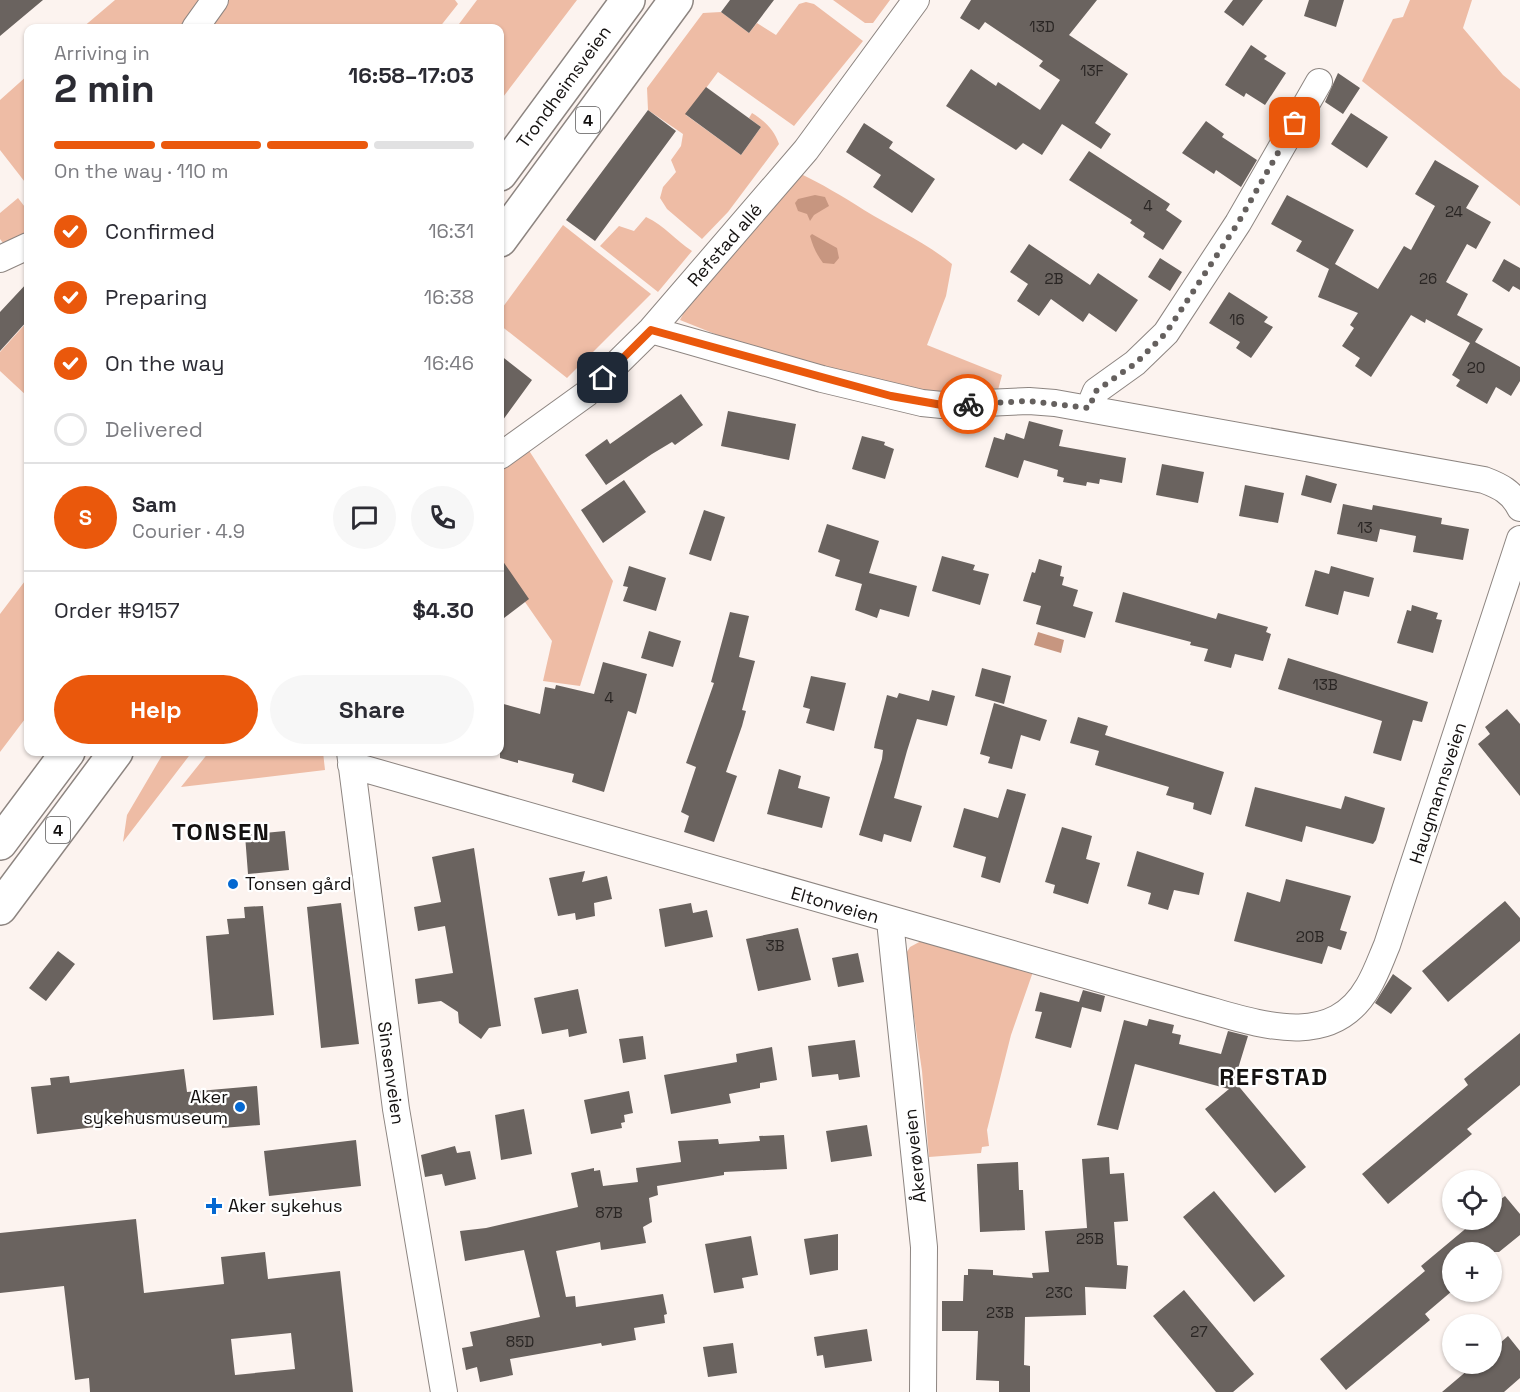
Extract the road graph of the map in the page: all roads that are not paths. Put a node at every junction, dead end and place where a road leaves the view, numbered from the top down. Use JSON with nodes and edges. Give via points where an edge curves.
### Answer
{"nodes":[{"id":1,"x":215,"y":0,"type":"edge"},
{"id":2,"x":628,"y":0,"type":"edge"},
{"id":3,"x":676,"y":0,"type":"edge"},
{"id":4,"x":916,"y":0,"type":"edge"},
{"id":5,"x":198,"y":24,"type":"edge"},
{"id":6,"x":1319,"y":82,"type":"dead end"},
{"id":7,"x":504,"y":169,"type":"edge"},
{"id":8,"x":504,"y":235,"type":"edge"},
{"id":9,"x":24,"y":248,"type":"edge"},
{"id":10,"x":0,"y":259,"type":"edge"},
{"id":11,"x":651,"y":330,"type":"junction"},
{"id":12,"x":1089,"y":408,"type":"junction"},
{"id":13,"x":504,"y":453,"type":"edge"},
{"id":14,"x":1520,"y":507,"type":"edge"},
{"id":15,"x":1520,"y":539,"type":"edge"},
{"id":16,"x":65,"y":756,"type":"edge"},
{"id":17,"x":113,"y":756,"type":"edge"},
{"id":18,"x":351,"y":758,"type":"edge"},
{"id":19,"x":0,"y":843,"type":"edge"},
{"id":20,"x":0,"y":908,"type":"edge"},
{"id":21,"x":890,"y":921,"type":"junction"},
{"id":22,"x":1321,"y":1024,"type":"joint"},
{"id":23,"x":444,"y":1392,"type":"edge"},
{"id":24,"x":923,"y":1392,"type":"edge"}],
"edges":[{"from":1,"to":5,"type":"street"},
{"from":2,"to":7,"type":"highway","name":"Trondheimsveien","number":"4"},
{"from":3,"to":8,"type":"highway","number":"4"},
{"from":4,"to":11,"type":"street","name":"Refstad allé","via":[[806,150]]},
{"from":6,"to":12,"type":"street","via":[[1238,223],[1166,333],[1136,363],[1096,391]]},
{"from":9,"to":10,"type":"street"},
{"from":11,"to":12,"type":"street","via":[[922,403],[1029,401]]},
{"from":11,"to":13,"type":"street","name":"Refstad allé","via":[[586,394]]},
{"from":12,"to":14,"type":"street","via":[[1484,480],[1502,487]]},
{"from":15,"to":22,"type":"street","name":"Haugmannsveien","via":[[1387,945],[1358,1002]]},
{"from":16,"to":19,"type":"highway","number":"4"},
{"from":17,"to":20,"type":"highway","number":"4"},
{"from":18,"to":21,"type":"street","name":"Eltonveien"},
{"from":18,"to":23,"type":"street","name":"Sinsenveien","via":[[396,1109]]},
{"from":21,"to":22,"type":"street","name":"Eltonveien","via":[[1274,1026],[1293,1029]]},
{"from":21,"to":24,"type":"street","name":"Åkerøveien","via":[[924,1247]]}]}
